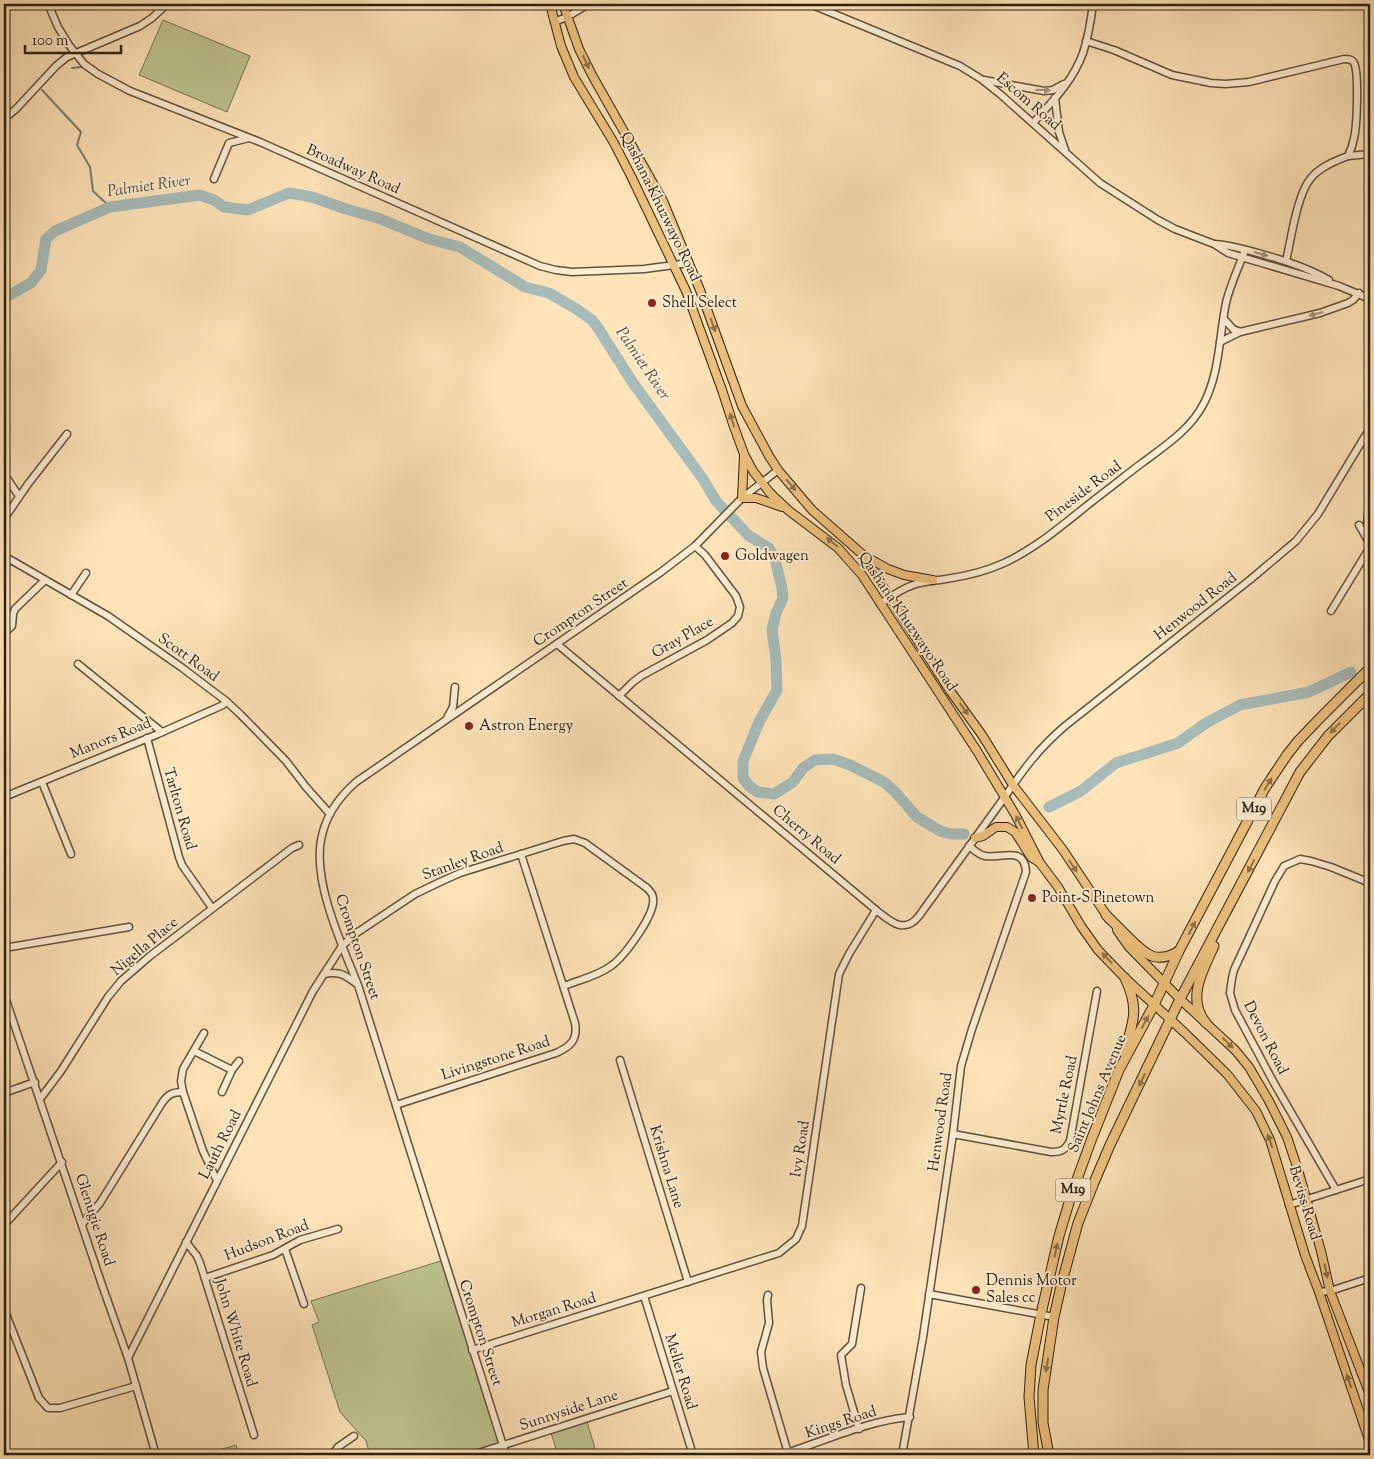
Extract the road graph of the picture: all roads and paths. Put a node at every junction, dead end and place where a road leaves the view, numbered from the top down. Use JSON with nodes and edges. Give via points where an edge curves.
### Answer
{"nodes":[{"id":1,"x":48,"y":4,"type":"edge"},
{"id":2,"x":167,"y":4,"type":"edge"},
{"id":3,"x":550,"y":4,"type":"edge"},
{"id":4,"x":563,"y":4,"type":"edge"},
{"id":5,"x":589,"y":4,"type":"edge"},
{"id":6,"x":810,"y":4,"type":"edge"},
{"id":7,"x":1093,"y":4,"type":"edge"},
{"id":8,"x":567,"y":18,"type":"junction"},
{"id":9,"x":554,"y":22,"type":"junction"},
{"id":10,"x":1086,"y":41,"type":"junction"},
{"id":11,"x":75,"y":53,"type":"junction"},
{"id":12,"x":981,"y":79,"type":"junction"},
{"id":13,"x":1068,"y":81,"type":"junction"},
{"id":14,"x":1055,"y":98,"type":"junction"},
{"id":15,"x":4,"y":119,"type":"edge"},
{"id":16,"x":1033,"y":123,"type":"junction"},
{"id":17,"x":249,"y":138,"type":"junction"},
{"id":18,"x":1066,"y":152,"type":"junction"},
{"id":19,"x":1370,"y":154,"type":"edge"},
{"id":20,"x":1348,"y":156,"type":"junction"},
{"id":21,"x":214,"y":179,"type":"dead end"},
{"id":22,"x":1214,"y":244,"type":"junction"},
{"id":23,"x":1245,"y":250,"type":"junction"},
{"id":24,"x":1243,"y":257,"type":"junction"},
{"id":25,"x":1286,"y":261,"type":"junction"},
{"id":26,"x":689,"y":263,"type":"junction"},
{"id":27,"x":674,"y":265,"type":"junction"},
{"id":28,"x":1339,"y":286,"type":"junction"},
{"id":29,"x":1358,"y":293,"type":"junction"},
{"id":30,"x":1370,"y":299,"type":"edge"},
{"id":31,"x":1224,"y":319,"type":"junction"},
{"id":32,"x":1240,"y":332,"type":"junction"},
{"id":33,"x":1220,"y":342,"type":"junction"},
{"id":34,"x":1370,"y":428,"type":"edge"},
{"id":35,"x":67,"y":434,"type":"dead end"},
{"id":36,"x":744,"y":454,"type":"junction"},
{"id":37,"x":778,"y":470,"type":"junction"},
{"id":38,"x":4,"y":474,"type":"edge"},
{"id":39,"x":762,"y":482,"type":"junction"},
{"id":40,"x":19,"y":496,"type":"junction"},
{"id":41,"x":1370,"y":496,"type":"edge"},
{"id":42,"x":742,"y":498,"type":"junction"},
{"id":43,"x":788,"y":510,"type":"junction"},
{"id":44,"x":4,"y":519,"type":"edge"},
{"id":45,"x":1359,"y":525,"type":"dead end"},
{"id":46,"x":1367,"y":525,"type":"dead end"},
{"id":47,"x":695,"y":546,"type":"junction"},
{"id":48,"x":1370,"y":546,"type":"edge"},
{"id":49,"x":862,"y":554,"type":"junction"},
{"id":50,"x":4,"y":556,"type":"edge"},
{"id":51,"x":86,"y":573,"type":"dead end"},
{"id":52,"x":45,"y":580,"type":"junction"},
{"id":53,"x":933,"y":580,"type":"junction"},
{"id":54,"x":71,"y":595,"type":"junction"},
{"id":55,"x":890,"y":597,"type":"junction"},
{"id":56,"x":880,"y":604,"type":"junction"},
{"id":57,"x":1331,"y":611,"type":"dead end"},
{"id":58,"x":4,"y":633,"type":"edge"},
{"id":59,"x":557,"y":644,"type":"junction"},
{"id":60,"x":78,"y":664,"type":"dead end"},
{"id":61,"x":1370,"y":668,"type":"edge"},
{"id":62,"x":454,"y":687,"type":"dead end"},
{"id":63,"x":1370,"y":694,"type":"edge"},
{"id":64,"x":619,"y":696,"type":"junction"},
{"id":65,"x":226,"y":702,"type":"junction"},
{"id":66,"x":447,"y":720,"type":"junction"},
{"id":67,"x":162,"y":732,"type":"junction"},
{"id":68,"x":147,"y":738,"type":"junction"},
{"id":69,"x":42,"y":782,"type":"junction"},
{"id":70,"x":1013,"y":785,"type":"junction"},
{"id":71,"x":4,"y":796,"type":"edge"},
{"id":72,"x":1004,"y":798,"type":"junction"},
{"id":73,"x":330,"y":814,"type":"junction"},
{"id":74,"x":975,"y":838,"type":"junction"},
{"id":75,"x":298,"y":845,"type":"dead end"},
{"id":76,"x":968,"y":846,"type":"junction"},
{"id":77,"x":70,"y":854,"type":"dead end"},
{"id":78,"x":521,"y":854,"type":"junction"},
{"id":79,"x":1040,"y":863,"type":"junction"},
{"id":80,"x":1370,"y":883,"type":"edge"},
{"id":81,"x":1231,"y":904,"type":"junction"},
{"id":82,"x":212,"y":908,"type":"junction"},
{"id":83,"x":876,"y":910,"type":"junction"},
{"id":84,"x":1106,"y":915,"type":"junction"},
{"id":85,"x":128,"y":927,"type":"dead end"},
{"id":86,"x":342,"y":946,"type":"junction"},
{"id":87,"x":4,"y":948,"type":"edge"},
{"id":88,"x":1179,"y":951,"type":"junction"},
{"id":89,"x":324,"y":974,"type":"junction"},
{"id":90,"x":1125,"y":978,"type":"junction"},
{"id":91,"x":1164,"y":982,"type":"junction"},
{"id":92,"x":358,"y":985,"type":"junction"},
{"id":93,"x":564,"y":986,"type":"junction"},
{"id":94,"x":1097,"y":992,"type":"dead end"},
{"id":95,"x":4,"y":994,"type":"edge"},
{"id":96,"x":1180,"y":999,"type":"junction"},
{"id":97,"x":1154,"y":1005,"type":"junction"},
{"id":98,"x":1170,"y":1020,"type":"junction"},
{"id":99,"x":1206,"y":1023,"type":"junction"},
{"id":100,"x":204,"y":1033,"type":"dead end"},
{"id":101,"x":194,"y":1051,"type":"junction"},
{"id":102,"x":620,"y":1060,"type":"dead end"},
{"id":103,"x":239,"y":1061,"type":"dead end"},
{"id":104,"x":232,"y":1070,"type":"junction"},
{"id":105,"x":1119,"y":1070,"type":"junction"},
{"id":106,"x":35,"y":1082,"type":"junction"},
{"id":107,"x":183,"y":1092,"type":"junction"},
{"id":108,"x":222,"y":1092,"type":"dead end"},
{"id":109,"x":4,"y":1093,"type":"edge"},
{"id":110,"x":40,"y":1099,"type":"junction"},
{"id":111,"x":396,"y":1105,"type":"junction"},
{"id":112,"x":953,"y":1134,"type":"junction"},
{"id":113,"x":62,"y":1162,"type":"junction"},
{"id":114,"x":1370,"y":1179,"type":"edge"},
{"id":115,"x":217,"y":1181,"type":"junction"},
{"id":116,"x":1336,"y":1190,"type":"junction"},
{"id":117,"x":1307,"y":1200,"type":"junction"},
{"id":118,"x":1289,"y":1205,"type":"junction"},
{"id":119,"x":82,"y":1224,"type":"junction"},
{"id":120,"x":4,"y":1225,"type":"edge"},
{"id":121,"x":338,"y":1229,"type":"dead end"},
{"id":122,"x":186,"y":1242,"type":"junction"},
{"id":123,"x":285,"y":1249,"type":"junction"},
{"id":124,"x":205,"y":1278,"type":"junction"},
{"id":125,"x":1370,"y":1278,"type":"edge"},
{"id":126,"x":688,"y":1282,"type":"junction"},
{"id":127,"x":861,"y":1288,"type":"dead end"},
{"id":128,"x":1330,"y":1291,"type":"junction"},
{"id":129,"x":1319,"y":1292,"type":"junction"},
{"id":130,"x":929,"y":1294,"type":"junction"},
{"id":131,"x":768,"y":1295,"type":"dead end"},
{"id":132,"x":644,"y":1296,"type":"junction"},
{"id":133,"x":304,"y":1304,"type":"dead end"},
{"id":134,"x":4,"y":1309,"type":"edge"},
{"id":135,"x":1040,"y":1314,"type":"junction"},
{"id":136,"x":1054,"y":1317,"type":"junction"},
{"id":137,"x":7,"y":1324,"type":"edge"},
{"id":138,"x":472,"y":1350,"type":"junction"},
{"id":139,"x":128,"y":1358,"type":"junction"},
{"id":140,"x":136,"y":1386,"type":"junction"},
{"id":141,"x":674,"y":1391,"type":"junction"},
{"id":142,"x":1370,"y":1395,"type":"edge"},
{"id":143,"x":910,"y":1416,"type":"junction"},
{"id":144,"x":859,"y":1429,"type":"junction"},
{"id":145,"x":254,"y":1435,"type":"dead end"},
{"id":146,"x":354,"y":1436,"type":"dead end"},
{"id":147,"x":1370,"y":1444,"type":"edge"},
{"id":148,"x":503,"y":1446,"type":"junction"},
{"id":149,"x":788,"y":1453,"type":"junction"},
{"id":150,"x":156,"y":1455,"type":"edge"},
{"id":151,"x":332,"y":1455,"type":"edge"},
{"id":152,"x":472,"y":1455,"type":"edge"},
{"id":153,"x":506,"y":1455,"type":"edge"},
{"id":154,"x":693,"y":1455,"type":"edge"},
{"id":155,"x":780,"y":1455,"type":"edge"},
{"id":156,"x":902,"y":1455,"type":"edge"},
{"id":157,"x":1034,"y":1455,"type":"edge"},
{"id":158,"x":1049,"y":1455,"type":"edge"}],
"edges":[{"from":1,"to":11,"type":"street","name":"Broadway Road"},
{"from":2,"to":11,"type":"street","via":[[140,26]]},
{"from":3,"to":9,"type":"main road","name":"Qashana Khuzwayo Road"},
{"from":4,"to":8,"type":"main road","name":"Qashana Khuzwayo Road"},
{"from":5,"to":8,"type":"street"},
{"from":6,"to":12,"type":"street","name":"Escom Road","via":[[960,66]]},
{"from":7,"to":10,"type":"street"},
{"from":8,"to":9,"type":"street"},
{"from":8,"to":26,"type":"main road","name":"Qashana Khuzwayo Road","one_way":true,"via":[[592,75],[663,201]]},
{"from":9,"to":27,"type":"main road","name":"Qashana Khuzwayo Road","via":[[574,77],[623,161]]},
{"from":10,"to":13,"type":"street","via":[[1083,54]]},
{"from":10,"to":20,"type":"street","via":[[1108,47],[1172,75],[1211,83],[1250,82],[1349,60],[1356,69],[1356,125]]},
{"from":11,"to":15,"type":"street","via":[[59,63]]},
{"from":11,"to":17,"type":"street","name":"Broadway Road","via":[[98,74],[130,91]]},
{"from":12,"to":13,"type":"street","one_way":true,"via":[[1044,91],[1053,90]]},
{"from":12,"to":16,"type":"street","name":"Escom Road"},
{"from":13,"to":14,"type":"street"},
{"from":14,"to":16,"type":"street"},
{"from":14,"to":18,"type":"street","via":[[1059,132]]},
{"from":16,"to":18,"type":"street","name":"Escom Road"},
{"from":17,"to":21,"type":"street","via":[[227,144]]},
{"from":17,"to":27,"type":"street","name":"Broadway Road","via":[[550,269],[572,272],[634,270]]},
{"from":18,"to":22,"type":"street","name":"Escom Road","via":[[1100,183],[1127,201],[1175,229]]},
{"from":19,"to":20,"type":"street"},
{"from":20,"to":25,"type":"street","via":[[1319,170],[1306,184]]},
{"from":22,"to":23,"type":"street","name":"Escom Road"},
{"from":22,"to":24,"type":"street","name":"Escom Road"},
{"from":23,"to":24,"type":"street","name":"Pineside Road"},
{"from":23,"to":25,"type":"street","name":"Escom Road","one_way":true},
{"from":24,"to":28,"type":"street","name":"Escom Road"},
{"from":24,"to":31,"type":"street","name":"Pineside Road"},
{"from":25,"to":28,"type":"street","name":"Escom Road","via":[[1312,270]]},
{"from":26,"to":27,"type":"street","name":"Broadway Road"},
{"from":26,"to":37,"type":"main road","name":"Qashana Khuzwayo Road","one_way":true,"via":[[742,406]]},
{"from":36,"to":27,"type":"main road","name":"Qashana Khuzwayo Road","one_way":true},
{"from":28,"to":29,"type":"street","name":"Escom Road"},
{"from":29,"to":30,"type":"street","name":"Escom Road"},
{"from":29,"to":32,"type":"street","one_way":true,"via":[[1348,303],[1320,313]]},
{"from":31,"to":32,"type":"street"},
{"from":31,"to":33,"type":"street","name":"Pineside Road"},
{"from":32,"to":33,"type":"street"},
{"from":33,"to":53,"type":"street","name":"Pineside Road","via":[[1205,402],[1176,437],[1014,558],[965,576]]},
{"from":34,"to":70,"type":"street","name":"Henwood Road","via":[[1319,512],[1296,541],[1047,741]]},
{"from":35,"to":40,"type":"street"},
{"from":36,"to":39,"type":"main road","name":"Qashana Khuzwayo Road"},
{"from":36,"to":42,"type":"main road"},
{"from":37,"to":39,"type":"street","name":"Crompton Street"},
{"from":37,"to":49,"type":"main road","name":"Qashana Khuzwayo Road","one_way":true,"via":[[812,510]]},
{"from":38,"to":40,"type":"street"},
{"from":39,"to":42,"type":"street","name":"Crompton Street"},
{"from":39,"to":43,"type":"main road","name":"Qashana Khuzwayo Road"},
{"from":40,"to":44,"type":"street"},
{"from":41,"to":46,"type":"street"},
{"from":42,"to":43,"type":"main road","via":[[753,497]]},
{"from":42,"to":47,"type":"street","name":"Crompton Street"},
{"from":56,"to":43,"type":"main road","name":"Qashana Khuzwayo Road","one_way":true,"via":[[862,575],[838,548]]},
{"from":45,"to":48,"type":"street"},
{"from":47,"to":59,"type":"street","name":"Crompton Street"},
{"from":47,"to":64,"type":"street","name":"Gray Place","via":[[736,596],[740,608],[738,616],[707,640],[641,676]]},
{"from":48,"to":57,"type":"street"},
{"from":49,"to":53,"type":"main road","via":[[904,575]]},
{"from":49,"to":55,"type":"main road","name":"Qashana Khuzwayo Road"},
{"from":50,"to":52,"type":"street","name":"Scott Road"},
{"from":51,"to":54,"type":"street"},
{"from":52,"to":54,"type":"street","name":"Scott Road"},
{"from":52,"to":58,"type":"street","via":[[15,609],[12,626]]},
{"from":53,"to":55,"type":"street","name":"Pineside Road","via":[[913,585]]},
{"from":54,"to":65,"type":"street","name":"Scott Road","via":[[108,616]]},
{"from":55,"to":56,"type":"street","name":"Pineside Road"},
{"from":55,"to":70,"type":"main road","name":"Qashana Khuzwayo Road","one_way":true},
{"from":56,"to":72,"type":"main road","name":"Qashana Khuzwayo Road","via":[[977,751]]},
{"from":59,"to":64,"type":"street","name":"Cherry Road"},
{"from":59,"to":66,"type":"street","name":"Crompton Street"},
{"from":60,"to":67,"type":"street"},
{"from":88,"to":61,"type":"highway","number":"M19","one_way":true,"via":[[1276,771],[1310,728]]},
{"from":62,"to":66,"type":"street","via":[[453,707]]},
{"from":63,"to":81,"type":"highway","number":"M19","one_way":true,"via":[[1328,736],[1300,772]]},
{"from":64,"to":83,"type":"street","name":"Cherry Road"},
{"from":65,"to":67,"type":"street","name":"Manors Road"},
{"from":65,"to":73,"type":"street","name":"Scott Road","via":[[242,714],[286,761]]},
{"from":66,"to":73,"type":"street","name":"Crompton Street","via":[[356,782]]},
{"from":67,"to":68,"type":"street","name":"Manors Road"},
{"from":68,"to":69,"type":"street","name":"Manors Road"},
{"from":68,"to":82,"type":"street","name":"Tarlton Road","via":[[182,865]]},
{"from":69,"to":71,"type":"street","name":"Manors Road"},
{"from":69,"to":77,"type":"street"},
{"from":70,"to":72,"type":"street","name":"Cherry Road"},
{"from":70,"to":84,"type":"main road","name":"Qashana Khuzwayo Road","one_way":true},
{"from":72,"to":74,"type":"street","name":"Cherry Road"},
{"from":79,"to":72,"type":"main road","name":"Qashana Khuzwayo Road","one_way":true},
{"from":73,"to":86,"type":"street","name":"Crompton Street","via":[[321,839],[320,863]]},
{"from":74,"to":76,"type":"street","name":"Cherry Road"},
{"from":74,"to":79,"type":"main road","via":[[996,827],[1006,827],[1015,832],[1031,857]]},
{"from":75,"to":82,"type":"street","name":"Nigella Place"},
{"from":76,"to":83,"type":"street","name":"Cherry Road","via":[[912,924],[895,924]]},
{"from":76,"to":112,"type":"street","name":"Henwood Road","via":[[984,856],[1016,855],[1026,872],[961,1066]]},
{"from":78,"to":86,"type":"street","name":"Stanley Road","via":[[424,889]]},
{"from":78,"to":93,"type":"street","name":"Livingstone Road"},
{"from":78,"to":93,"type":"street","via":[[569,839],[579,840],[647,888],[653,896],[651,912],[620,959],[600,972]]},
{"from":90,"to":79,"type":"main road","name":"Qashana Khuzwayo Road","one_way":true,"via":[[1080,926]]},
{"from":80,"to":116,"type":"street","name":"Devon Road","via":[[1311,861],[1300,859],[1284,866],[1234,970],[1231,986],[1235,1010]]},
{"from":81,"to":96,"type":"highway","number":"M19"},
{"from":81,"to":99,"type":"highway","via":[[1197,987],[1199,1011]]},
{"from":82,"to":110,"type":"street","name":"Nigella Place","via":[[150,956],[114,990]]},
{"from":83,"to":126,"type":"street","name":"Ivy Road","via":[[840,974],[802,1226],[796,1239],[778,1253]]},
{"from":84,"to":88,"type":"highway","via":[[1145,954],[1161,958]]},
{"from":84,"to":91,"type":"main road","name":"Qashana Khuzwayo Road","via":[[1129,947]]},
{"from":85,"to":87,"type":"street"},
{"from":86,"to":89,"type":"street","name":"Lauth Road"},
{"from":86,"to":92,"type":"street","name":"Crompton Street"},
{"from":88,"to":91,"type":"highway","number":"M19"},
{"from":89,"to":92,"type":"street","via":[[340,973]]},
{"from":89,"to":115,"type":"street","name":"Lauth Road"},
{"from":90,"to":97,"type":"main road","name":"Qashana Khuzwayo Road"},
{"from":90,"to":105,"type":"highway","via":[[1135,1013]]},
{"from":91,"to":96,"type":"main road","name":"Qashana Khuzwayo Road"},
{"from":91,"to":97,"type":"highway","name":"Saint Johns Avenue","number":"M19"},
{"from":92,"to":111,"type":"street","name":"Crompton Street"},
{"from":93,"to":111,"type":"street","name":"Livingstone Road","via":[[576,1028],[574,1040],[568,1047]]},
{"from":94,"to":112,"type":"street","name":"Myrtle Road","via":[[1070,1141],[1066,1148],[1052,1152]]},
{"from":95,"to":106,"type":"street","name":"Glenugie Road"},
{"from":96,"to":98,"type":"highway","name":"Saint Johns Avenue","number":"M19"},
{"from":96,"to":99,"type":"main road","name":"Beviss Road"},
{"from":97,"to":98,"type":"main road","name":"Beviss Road"},
{"from":105,"to":97,"type":"highway","name":"Saint Johns Avenue","number":"M19","one_way":true},
{"from":118,"to":98,"type":"main road","name":"Beviss Road","one_way":true,"via":[[1270,1140],[1256,1111],[1227,1074]]},
{"from":98,"to":136,"type":"highway","name":"Saint Johns Avenue","number":"M19","one_way":true,"via":[[1110,1145],[1078,1223]]},
{"from":99,"to":117,"type":"main road","name":"Beviss Road","one_way":true,"via":[[1248,1067],[1269,1100],[1287,1137]]},
{"from":100,"to":101,"type":"street"},
{"from":101,"to":104,"type":"street"},
{"from":101,"to":107,"type":"street","via":[[181,1074]]},
{"from":102,"to":126,"type":"street","name":"Krishna Lane"},
{"from":103,"to":104,"type":"street"},
{"from":104,"to":108,"type":"street"},
{"from":135,"to":105,"type":"highway","name":"Saint Johns Avenue","number":"M19","one_way":true,"via":[[1071,1196]]},
{"from":106,"to":109,"type":"street"},
{"from":106,"to":110,"type":"street","name":"Glenugie Road"},
{"from":107,"to":115,"type":"street"},
{"from":107,"to":119,"type":"street","via":[[174,1092],[165,1098],[100,1203]]},
{"from":110,"to":113,"type":"street","name":"Glenugie Road"},
{"from":111,"to":138,"type":"street","name":"Crompton Street"},
{"from":112,"to":130,"type":"street","name":"Henwood Road"},
{"from":113,"to":119,"type":"street","name":"Glenugie Road"},
{"from":113,"to":120,"type":"street"},
{"from":114,"to":116,"type":"street"},
{"from":115,"to":122,"type":"street","name":"Lauth Road"},
{"from":116,"to":117,"type":"street"},
{"from":117,"to":118,"type":"street"},
{"from":117,"to":128,"type":"main road","name":"Beviss Road","one_way":true},
{"from":118,"to":129,"type":"main road","name":"Beviss Road"},
{"from":119,"to":139,"type":"street","name":"Glenugie Road"},
{"from":121,"to":123,"type":"street","name":"Hudson Road","via":[[300,1240]]},
{"from":122,"to":124,"type":"street","name":"John White Road","via":[[197,1256]]},
{"from":122,"to":139,"type":"street","name":"Lauth Road"},
{"from":123,"to":124,"type":"street","name":"Hudson Road"},
{"from":123,"to":133,"type":"street"},
{"from":124,"to":145,"type":"street","name":"John White Road"},
{"from":125,"to":128,"type":"street"},
{"from":126,"to":132,"type":"street","name":"Ivy Road"},
{"from":127,"to":144,"type":"street","via":[[852,1344],[841,1355]]},
{"from":128,"to":129,"type":"street"},
{"from":128,"to":142,"type":"main road","name":"Beviss Road"},
{"from":147,"to":129,"type":"main road","name":"Beviss Road","one_way":true},
{"from":130,"to":135,"type":"street"},
{"from":130,"to":143,"type":"street","name":"Henwood Road"},
{"from":131,"to":149,"type":"street","via":[[769,1323],[761,1356]]},
{"from":132,"to":138,"type":"street","name":"Morgan Road"},
{"from":132,"to":141,"type":"street","name":"Meller Road"},
{"from":134,"to":137,"type":"street"},
{"from":135,"to":136,"type":"street"},
{"from":135,"to":157,"type":"highway","name":"Saint Johns Avenue","number":"M19","via":[[1029,1397]]},
{"from":136,"to":158,"type":"highway","name":"Saint Johns Avenue","number":"M19","one_way":true,"via":[[1043,1390],[1043,1423]]},
{"from":137,"to":140,"type":"street","via":[[39,1398],[48,1408],[60,1408]]},
{"from":138,"to":148,"type":"street","name":"Crompton Street"},
{"from":139,"to":140,"type":"street","name":"Glenugie Road"},
{"from":140,"to":150,"type":"street","name":"Glenugie Road"},
{"from":141,"to":148,"type":"street","name":"Sunnyside Lane"},
{"from":141,"to":154,"type":"street","name":"Meller Road"},
{"from":143,"to":144,"type":"street","name":"Kings Road"},
{"from":143,"to":156,"type":"street","name":"Henwood Road"},
{"from":144,"to":149,"type":"street","name":"Kings Road"},
{"from":146,"to":151,"type":"street"},
{"from":148,"to":152,"type":"street","name":"Sunnyside Lane"},
{"from":148,"to":153,"type":"street","name":"Crompton Street"},
{"from":149,"to":155,"type":"street","name":"Kings Road"}]}
